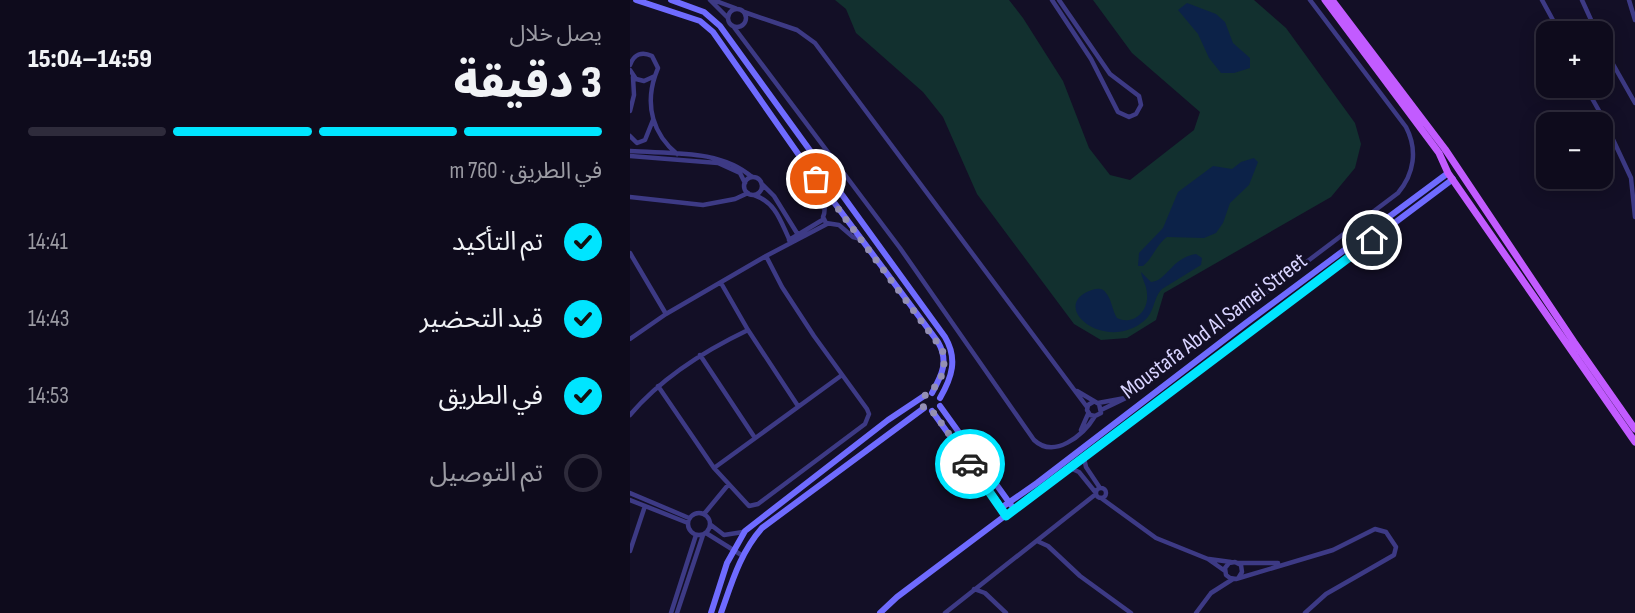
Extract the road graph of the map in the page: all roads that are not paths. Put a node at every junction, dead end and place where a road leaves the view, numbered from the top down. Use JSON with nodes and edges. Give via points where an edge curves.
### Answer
{"nodes":[{"id":1,"x":636,"y":0,"type":"edge"},
{"id":2,"x":671,"y":0,"type":"edge"},
{"id":3,"x":711,"y":0,"type":"edge"},
{"id":4,"x":1052,"y":0,"type":"edge"},
{"id":5,"x":1059,"y":0,"type":"edge"},
{"id":6,"x":1310,"y":0,"type":"edge"},
{"id":7,"x":1325,"y":0,"type":"edge"},
{"id":8,"x":1332,"y":0,"type":"edge"},
{"id":9,"x":1542,"y":0,"type":"edge"},
{"id":10,"x":1582,"y":0,"type":"edge"},
{"id":11,"x":1629,"y":0,"type":"edge"},
{"id":12,"x":630,"y":4,"type":"edge"},
{"id":13,"x":1061,"y":8,"type":"junction"},
{"id":14,"x":742,"y":10,"type":"junction"},
{"id":15,"x":757,"y":16,"type":"junction"},
{"id":16,"x":728,"y":18,"type":"junction"},
{"id":17,"x":746,"y":19,"type":"junction"},
{"id":18,"x":1635,"y":20,"type":"edge"},
{"id":19,"x":1553,"y":21,"type":"edge"},
{"id":20,"x":1592,"y":21,"type":"edge"},
{"id":21,"x":733,"y":26,"type":"junction"},
{"id":22,"x":741,"y":26,"type":"junction"},
{"id":23,"x":744,"y":38,"type":"junction"},
{"id":24,"x":1613,"y":64,"type":"edge"},
{"id":25,"x":630,"y":65,"type":"edge"},
{"id":26,"x":631,"y":73,"type":"edge"},
{"id":27,"x":655,"y":76,"type":"junction"},
{"id":28,"x":1591,"y":98,"type":"edge"},
{"id":29,"x":1635,"y":103,"type":"edge"},
{"id":30,"x":630,"y":111,"type":"edge"},
{"id":31,"x":653,"y":120,"type":"junction"},
{"id":32,"x":630,"y":136,"type":"edge"},
{"id":33,"x":630,"y":151,"type":"edge"},
{"id":34,"x":811,"y":152,"type":"junction"},
{"id":35,"x":678,"y":155,"type":"junction"},
{"id":36,"x":630,"y":156,"type":"edge"},
{"id":37,"x":801,"y":158,"type":"junction"},
{"id":38,"x":1451,"y":176,"type":"junction"},
{"id":39,"x":752,"y":177,"type":"junction"},
{"id":40,"x":745,"y":183,"type":"junction"},
{"id":41,"x":762,"y":185,"type":"junction"},
{"id":42,"x":751,"y":194,"type":"junction"},
{"id":43,"x":630,"y":197,"type":"edge"},
{"id":44,"x":1635,"y":217,"type":"edge"},
{"id":45,"x":825,"y":221,"type":"junction"},
{"id":46,"x":799,"y":236,"type":"junction"},
{"id":47,"x":862,"y":240,"type":"junction"},
{"id":48,"x":789,"y":242,"type":"junction"},
{"id":49,"x":630,"y":253,"type":"edge"},
{"id":50,"x":766,"y":256,"type":"junction"},
{"id":51,"x":890,"y":260,"type":"junction"},
{"id":52,"x":882,"y":266,"type":"junction"},
{"id":53,"x":721,"y":283,"type":"junction"},
{"id":54,"x":1268,"y":307,"type":"junction"},
{"id":55,"x":666,"y":314,"type":"junction"},
{"id":56,"x":1274,"y":316,"type":"junction"},
{"id":57,"x":1246,"y":323,"type":"junction"},
{"id":58,"x":748,"y":330,"type":"junction"},
{"id":59,"x":1254,"y":331,"type":"junction"},
{"id":60,"x":1212,"y":334,"type":"junction"},
{"id":61,"x":630,"y":339,"type":"edge"},
{"id":62,"x":1219,"y":343,"type":"junction"},
{"id":63,"x":700,"y":355,"type":"junction"},
{"id":64,"x":842,"y":375,"type":"junction"},
{"id":65,"x":658,"y":386,"type":"junction"},
{"id":66,"x":1076,"y":390,"type":"junction"},
{"id":67,"x":932,"y":393,"type":"junction"},
{"id":68,"x":924,"y":396,"type":"junction"},
{"id":69,"x":1126,"y":398,"type":"junction"},
{"id":70,"x":940,"y":402,"type":"junction"},
{"id":71,"x":1095,"y":402,"type":"junction"},
{"id":72,"x":798,"y":406,"type":"junction"},
{"id":73,"x":1087,"y":407,"type":"junction"},
{"id":74,"x":928,"y":410,"type":"junction"},
{"id":75,"x":1101,"y":410,"type":"junction"},
{"id":76,"x":1088,"y":414,"type":"junction"},
{"id":77,"x":630,"y":415,"type":"edge"},
{"id":78,"x":1095,"y":416,"type":"junction"},
{"id":79,"x":1635,"y":429,"type":"edge"},
{"id":80,"x":875,"y":430,"type":"junction"},
{"id":81,"x":1081,"y":431,"type":"junction"},
{"id":82,"x":755,"y":438,"type":"junction"},
{"id":83,"x":883,"y":439,"type":"junction"},
{"id":84,"x":1635,"y":442,"type":"edge"},
{"id":85,"x":1084,"y":458,"type":"junction"},
{"id":86,"x":714,"y":468,"type":"junction"},
{"id":87,"x":1070,"y":468,"type":"junction"},
{"id":88,"x":728,"y":485,"type":"junction"},
{"id":89,"x":1100,"y":488,"type":"junction"},
{"id":90,"x":630,"y":493,"type":"edge"},
{"id":91,"x":1106,"y":494,"type":"junction"},
{"id":92,"x":1098,"y":496,"type":"junction"},
{"id":93,"x":630,"y":500,"type":"edge"},
{"id":94,"x":1009,"y":502,"type":"junction"},
{"id":95,"x":1111,"y":505,"type":"junction"},
{"id":96,"x":645,"y":506,"type":"junction"},
{"id":97,"x":1001,"y":508,"type":"junction"},
{"id":98,"x":1014,"y":510,"type":"junction"},
{"id":99,"x":704,"y":514,"type":"junction"},
{"id":100,"x":1006,"y":516,"type":"junction"},
{"id":101,"x":689,"y":520,"type":"junction"},
{"id":102,"x":710,"y":525,"type":"junction"},
{"id":103,"x":745,"y":531,"type":"junction"},
{"id":104,"x":1047,"y":533,"type":"junction"},
{"id":105,"x":704,"y":534,"type":"junction"},
{"id":106,"x":695,"y":535,"type":"junction"},
{"id":107,"x":1036,"y":541,"type":"junction"},
{"id":108,"x":1048,"y":545,"type":"junction"},
{"id":109,"x":733,"y":550,"type":"junction"},
{"id":110,"x":630,"y":551,"type":"edge"},
{"id":111,"x":743,"y":556,"type":"junction"},
{"id":112,"x":1208,"y":559,"type":"junction"},
{"id":113,"x":1232,"y":562,"type":"junction"},
{"id":114,"x":1238,"y":563,"type":"junction"},
{"id":115,"x":1283,"y":564,"type":"junction"},
{"id":116,"x":1225,"y":572,"type":"junction"},
{"id":117,"x":1239,"y":577,"type":"junction"},
{"id":118,"x":1233,"y":579,"type":"junction"},
{"id":119,"x":985,"y":580,"type":"junction"},
{"id":120,"x":1217,"y":587,"type":"junction"},
{"id":121,"x":974,"y":588,"type":"junction"},
{"id":122,"x":985,"y":593,"type":"junction"},
{"id":123,"x":671,"y":613,"type":"edge"},
{"id":124,"x":677,"y":613,"type":"edge"},
{"id":125,"x":711,"y":613,"type":"edge"},
{"id":126,"x":721,"y":613,"type":"edge"},
{"id":127,"x":880,"y":613,"type":"edge"},
{"id":128,"x":945,"y":613,"type":"edge"},
{"id":129,"x":1006,"y":613,"type":"edge"},
{"id":130,"x":1131,"y":613,"type":"edge"},
{"id":131,"x":1196,"y":613,"type":"edge"},
{"id":132,"x":1305,"y":613,"type":"edge"}],
"edges":[{"from":1,"to":12,"type":"street"},
{"from":1,"to":37,"type":"street","via":[[707,26]]},
{"from":2,"to":34,"type":"street","via":[[704,12],[716,22]]},
{"from":3,"to":14,"type":"street"},
{"from":3,"to":16,"type":"street"},
{"from":4,"to":13,"type":"street"},
{"from":5,"to":13,"type":"street"},
{"from":6,"to":60,"type":"street","via":[[1406,127],[1413,150],[1412,169],[1398,193]]},
{"from":7,"to":38,"type":"main road","via":[[1424,131]]},
{"from":8,"to":79,"type":"main road","via":[[1445,149]]},
{"from":9,"to":19,"type":"street"},
{"from":10,"to":20,"type":"street"},
{"from":11,"to":18,"type":"street"},
{"from":13,"to":13,"type":"street","via":[[1118,112],[1136,114],[1139,96],[1110,74]]},
{"from":14,"to":15,"type":"street"},
{"from":14,"to":16,"type":"street","via":[[732,10]]},
{"from":14,"to":17,"type":"street"},
{"from":15,"to":17,"type":"street"},
{"from":15,"to":66,"type":"street","via":[[797,30],[815,43]]},
{"from":16,"to":21,"type":"street"},
{"from":17,"to":22,"type":"street"},
{"from":21,"to":22,"type":"street"},
{"from":21,"to":23,"type":"street"},
{"from":22,"to":23,"type":"street"},
{"from":23,"to":81,"type":"street","via":[[900,248],[1034,440],[1056,448]]},
{"from":24,"to":29,"type":"street"},
{"from":25,"to":27,"type":"street","via":[[635,56],[648,54],[657,63]]},
{"from":26,"to":27,"type":"street","via":[[644,82]]},
{"from":26,"to":30,"type":"street","via":[[634,95]]},
{"from":27,"to":31,"type":"street","via":[[650,98]]},
{"from":28,"to":44,"type":"street","via":[[1630,174]]},
{"from":31,"to":32,"type":"street","via":[[645,140],[638,143]]},
{"from":31,"to":35,"type":"street","via":[[662,139]]},
{"from":33,"to":35,"type":"street"},
{"from":34,"to":37,"type":"street"},
{"from":34,"to":51,"type":"street"},
{"from":35,"to":39,"type":"street","via":[[719,158]]},
{"from":36,"to":40,"type":"street","via":[[718,163],[740,173]]},
{"from":37,"to":45,"type":"street","via":[[825,202]]},
{"from":37,"to":47,"type":"street"},
{"from":38,"to":54,"type":"street","name":"Moustafa Abd Al Samei Street"},
{"from":38,"to":56,"type":"street","name":"Moustafa Abd Al Samei Street"},
{"from":38,"to":84,"type":"main road"},
{"from":39,"to":40,"type":"street"},
{"from":39,"to":41,"type":"street"},
{"from":40,"to":42,"type":"street"},
{"from":41,"to":42,"type":"street","via":[[760,192]]},
{"from":41,"to":46,"type":"street"},
{"from":42,"to":43,"type":"street","via":[[704,205]]},
{"from":42,"to":48,"type":"street","via":[[767,199],[774,207]]},
{"from":45,"to":46,"type":"street"},
{"from":45,"to":47,"type":"street"},
{"from":46,"to":48,"type":"street"},
{"from":47,"to":52,"type":"street"},
{"from":48,"to":50,"type":"street"},
{"from":49,"to":55,"type":"street"},
{"from":50,"to":53,"type":"street"},
{"from":50,"to":64,"type":"street"},
{"from":51,"to":52,"type":"street"},
{"from":51,"to":70,"type":"street","via":[[950,346],[953,366]]},
{"from":52,"to":67,"type":"street","via":[[942,349],[944,366]]},
{"from":53,"to":55,"type":"street"},
{"from":53,"to":58,"type":"street"},
{"from":54,"to":56,"type":"street"},
{"from":54,"to":57,"type":"street","name":"Moustafa Abd Al Samei Street"},
{"from":55,"to":61,"type":"street"},
{"from":56,"to":59,"type":"street","name":"Moustafa Abd Al Samei Street"},
{"from":57,"to":59,"type":"street","via":[[1252,324]]},
{"from":57,"to":62,"type":"street","name":"Moustafa Abd Al Samei Street"},
{"from":58,"to":63,"type":"street"},
{"from":58,"to":72,"type":"street"},
{"from":59,"to":85,"type":"street","name":"Moustafa Abd Al Samei Street"},
{"from":60,"to":62,"type":"street"},
{"from":60,"to":69,"type":"street"},
{"from":62,"to":94,"type":"street","name":"Moustafa Abd Al Samei Street"},
{"from":63,"to":65,"type":"street"},
{"from":63,"to":82,"type":"street"},
{"from":64,"to":72,"type":"street"},
{"from":64,"to":88,"type":"street","via":[[867,409],[865,424],[756,506],[746,504]]},
{"from":65,"to":77,"type":"street"},
{"from":65,"to":86,"type":"street"},
{"from":66,"to":71,"type":"street"},
{"from":66,"to":73,"type":"street"},
{"from":67,"to":68,"type":"street"},
{"from":67,"to":70,"type":"street"},
{"from":68,"to":74,"type":"street"},
{"from":68,"to":80,"type":"street"},
{"from":69,"to":71,"type":"street"},
{"from":69,"to":75,"type":"street"},
{"from":70,"to":74,"type":"street"},
{"from":70,"to":94,"type":"street"},
{"from":71,"to":73,"type":"street"},
{"from":71,"to":75,"type":"street"},
{"from":72,"to":82,"type":"street"},
{"from":73,"to":76,"type":"street"},
{"from":74,"to":83,"type":"street"},
{"from":74,"to":97,"type":"street"},
{"from":75,"to":78,"type":"street"},
{"from":76,"to":78,"type":"street"},
{"from":76,"to":81,"type":"street"},
{"from":78,"to":81,"type":"street"},
{"from":80,"to":83,"type":"street"},
{"from":80,"to":103,"type":"street"},
{"from":82,"to":86,"type":"street"},
{"from":83,"to":111,"type":"street","via":[[762,528]]},
{"from":85,"to":87,"type":"street","name":"Moustafa Abd Al Samei Street"},
{"from":85,"to":89,"type":"street"},
{"from":86,"to":88,"type":"street"},
{"from":87,"to":92,"type":"street","via":[[1079,472]]},
{"from":87,"to":98,"type":"street","name":"Moustafa Abd Al Samei Street"},
{"from":88,"to":99,"type":"street"},
{"from":89,"to":91,"type":"street"},
{"from":89,"to":92,"type":"street"},
{"from":90,"to":101,"type":"street"},
{"from":91,"to":92,"type":"street"},
{"from":91,"to":95,"type":"street"},
{"from":92,"to":95,"type":"street"},
{"from":92,"to":104,"type":"street"},
{"from":93,"to":96,"type":"street"},
{"from":94,"to":97,"type":"street","name":"Moustafa Abd Al Samei Street"},
{"from":94,"to":98,"type":"street"},
{"from":95,"to":112,"type":"street","via":[[1156,538]]},
{"from":96,"to":101,"type":"street"},
{"from":96,"to":110,"type":"street"},
{"from":97,"to":100,"type":"street"},
{"from":98,"to":100,"type":"street","name":"Moustafa Abd Al Samei Street"},
{"from":99,"to":101,"type":"street","via":[[696,513]]},
{"from":99,"to":102,"type":"street"},
{"from":100,"to":127,"type":"street","name":"Moustafa Abd Al Samei Street"},
{"from":101,"to":106,"type":"street","via":[[689,530]]},
{"from":102,"to":103,"type":"street","via":[[724,535]]},
{"from":102,"to":105,"type":"street"},
{"from":103,"to":109,"type":"street"},
{"from":104,"to":107,"type":"street"},
{"from":104,"to":108,"type":"street"},
{"from":105,"to":106,"type":"street"},
{"from":105,"to":109,"type":"street"},
{"from":105,"to":124,"type":"street"},
{"from":106,"to":123,"type":"street"},
{"from":107,"to":108,"type":"street"},
{"from":107,"to":119,"type":"street"},
{"from":108,"to":130,"type":"street","via":[[1080,576]]},
{"from":109,"to":111,"type":"street"},
{"from":109,"to":125,"type":"street"},
{"from":111,"to":126,"type":"street"},
{"from":112,"to":113,"type":"street"},
{"from":112,"to":116,"type":"street"},
{"from":113,"to":114,"type":"street"},
{"from":113,"to":116,"type":"street"},
{"from":114,"to":115,"type":"street"},
{"from":114,"to":117,"type":"street","via":[[1242,568]]},
{"from":115,"to":117,"type":"street"},
{"from":115,"to":132,"type":"street","via":[[1334,550],[1375,529],[1383,530],[1395,544],[1392,557],[1326,593]]},
{"from":116,"to":118,"type":"street"},
{"from":116,"to":120,"type":"street"},
{"from":117,"to":118,"type":"street"},
{"from":118,"to":120,"type":"street"},
{"from":119,"to":121,"type":"street"},
{"from":119,"to":122,"type":"street"},
{"from":120,"to":131,"type":"street"},
{"from":121,"to":122,"type":"street"},
{"from":121,"to":128,"type":"street"},
{"from":122,"to":129,"type":"street"}]}
